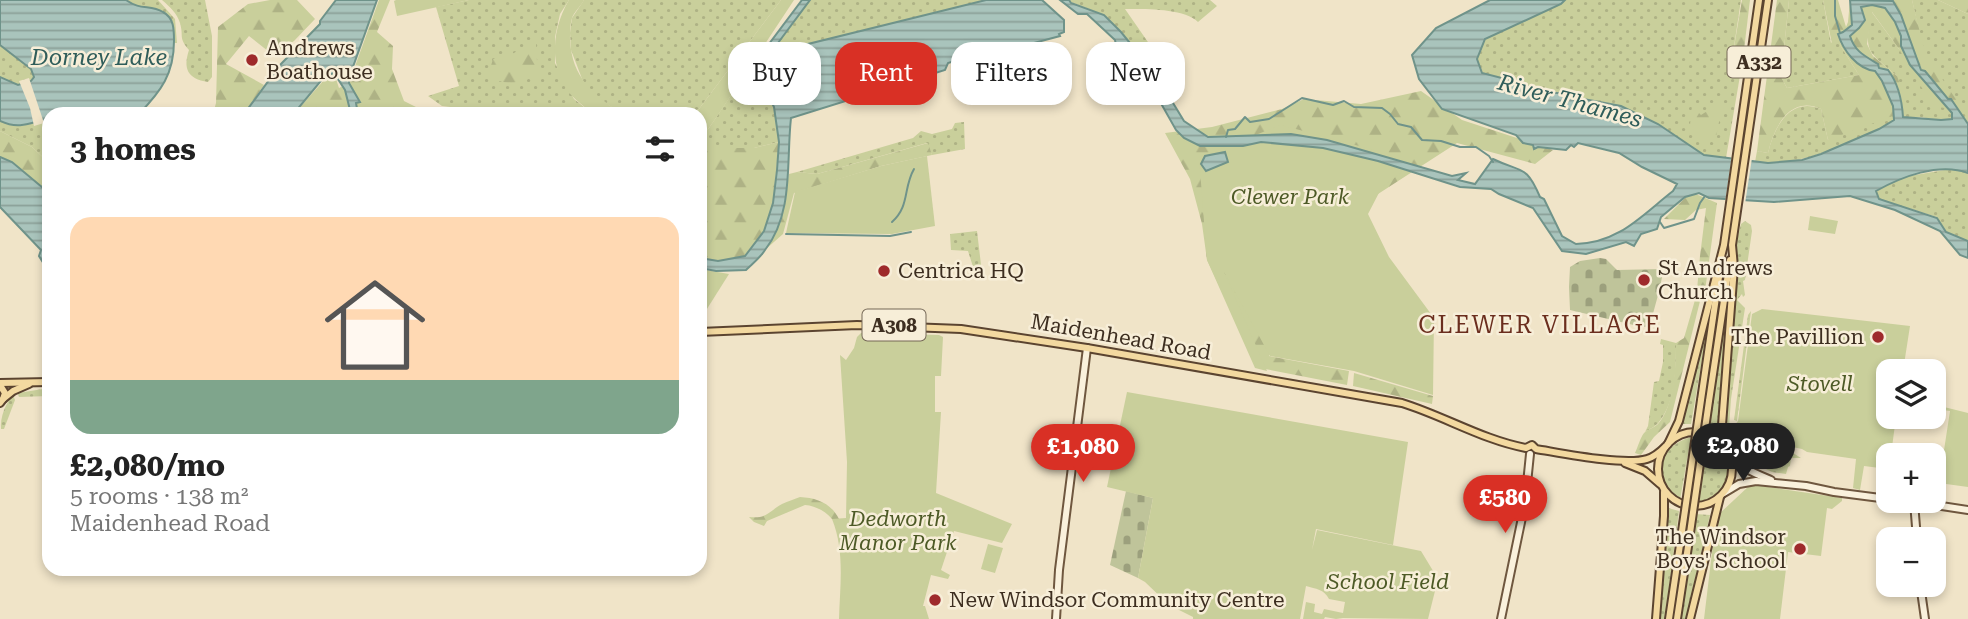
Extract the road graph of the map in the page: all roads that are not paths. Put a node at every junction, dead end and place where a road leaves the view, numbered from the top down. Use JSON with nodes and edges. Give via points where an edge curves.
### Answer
{"nodes":[{"id":1,"x":1759,"y":0,"type":"edge"},
{"id":2,"x":1768,"y":0,"type":"edge"},
{"id":3,"x":1746,"y":123,"type":"junction"},
{"id":4,"x":1724,"y":245,"type":"junction"},
{"id":5,"x":1732,"y":245,"type":"junction"},
{"id":6,"x":707,"y":332,"type":"edge"},
{"id":7,"x":1087,"y":348,"type":"junction"},
{"id":8,"x":42,"y":382,"type":"edge"},
{"id":9,"x":34,"y":383,"type":"junction"},
{"id":10,"x":0,"y":384,"type":"edge"},
{"id":11,"x":2,"y":401,"type":"edge"},
{"id":12,"x":1667,"y":446,"type":"junction"},
{"id":13,"x":1727,"y":450,"type":"junction"},
{"id":14,"x":1531,"y":451,"type":"junction"},
{"id":15,"x":1616,"y":460,"type":"junction"},
{"id":16,"x":1780,"y":483,"type":"junction"},
{"id":17,"x":1663,"y":488,"type":"junction"},
{"id":18,"x":1722,"y":495,"type":"junction"},
{"id":19,"x":1876,"y":497,"type":"edge"},
{"id":20,"x":1946,"y":507,"type":"edge"},
{"id":21,"x":1968,"y":510,"type":"edge"},
{"id":22,"x":1922,"y":597,"type":"edge"},
{"id":23,"x":1056,"y":619,"type":"edge"},
{"id":24,"x":1501,"y":619,"type":"edge"},
{"id":25,"x":1656,"y":619,"type":"edge"},
{"id":26,"x":1669,"y":619,"type":"edge"},
{"id":27,"x":1677,"y":619,"type":"edge"},
{"id":28,"x":1690,"y":619,"type":"edge"},
{"id":29,"x":1925,"y":619,"type":"edge"}],
"edges":[{"from":1,"to":3,"type":"main road","number":"A332"},
{"from":2,"to":3,"type":"main road","number":"A332"},
{"from":3,"to":4,"type":"main road","number":"A332"},
{"from":3,"to":5,"type":"main road","number":"A332"},
{"from":4,"to":12,"type":"main road","via":[[1679,421]]},
{"from":4,"to":26,"type":"main road","number":"A332","bridge":true},
{"from":5,"to":13,"type":"main road","via":[[1722,425]]},
{"from":5,"to":27,"type":"main road","number":"A332","bridge":true},
{"from":6,"to":7,"type":"main road","name":"Maidenhead Road","number":"A308","via":[[857,325],[937,327]]},
{"from":7,"to":14,"type":"main road","name":"Maidenhead Road","number":"A308","via":[[1402,403]]},
{"from":7,"to":23,"type":"street"},
{"from":8,"to":9,"type":"main road"},
{"from":9,"to":10,"type":"main road"},
{"from":9,"to":11,"type":"main road"},
{"from":10,"to":11,"type":"main road"},
{"from":12,"to":13,"type":"main road","number":"A308","via":[[1684,434],[1700,433],[1715,438]]},
{"from":12,"to":15,"type":"main road","name":"Maidenhead Road","number":"A308","via":[[1647,459]]},
{"from":12,"to":17,"type":"main road","via":[[1658,466]]},
{"from":13,"to":16,"type":"street","via":[[1745,469]]},
{"from":13,"to":18,"type":"main road","via":[[1732,473]]},
{"from":14,"to":15,"type":"main road","name":"Maidenhead Road","number":"A308"},
{"from":14,"to":24,"type":"street"},
{"from":15,"to":17,"type":"main road","name":"Maidenhead Road","number":"A308","via":[[1645,471]]},
{"from":16,"to":18,"type":"street","via":[[1747,481]]},
{"from":16,"to":19,"type":"street"},
{"from":17,"to":18,"type":"main road","number":"A308","via":[[1678,503],[1692,506],[1705,505]]},
{"from":17,"to":25,"type":"main road"},
{"from":18,"to":28,"type":"main road"},
{"from":20,"to":21,"type":"street"},
{"from":22,"to":29,"type":"street"}]}
